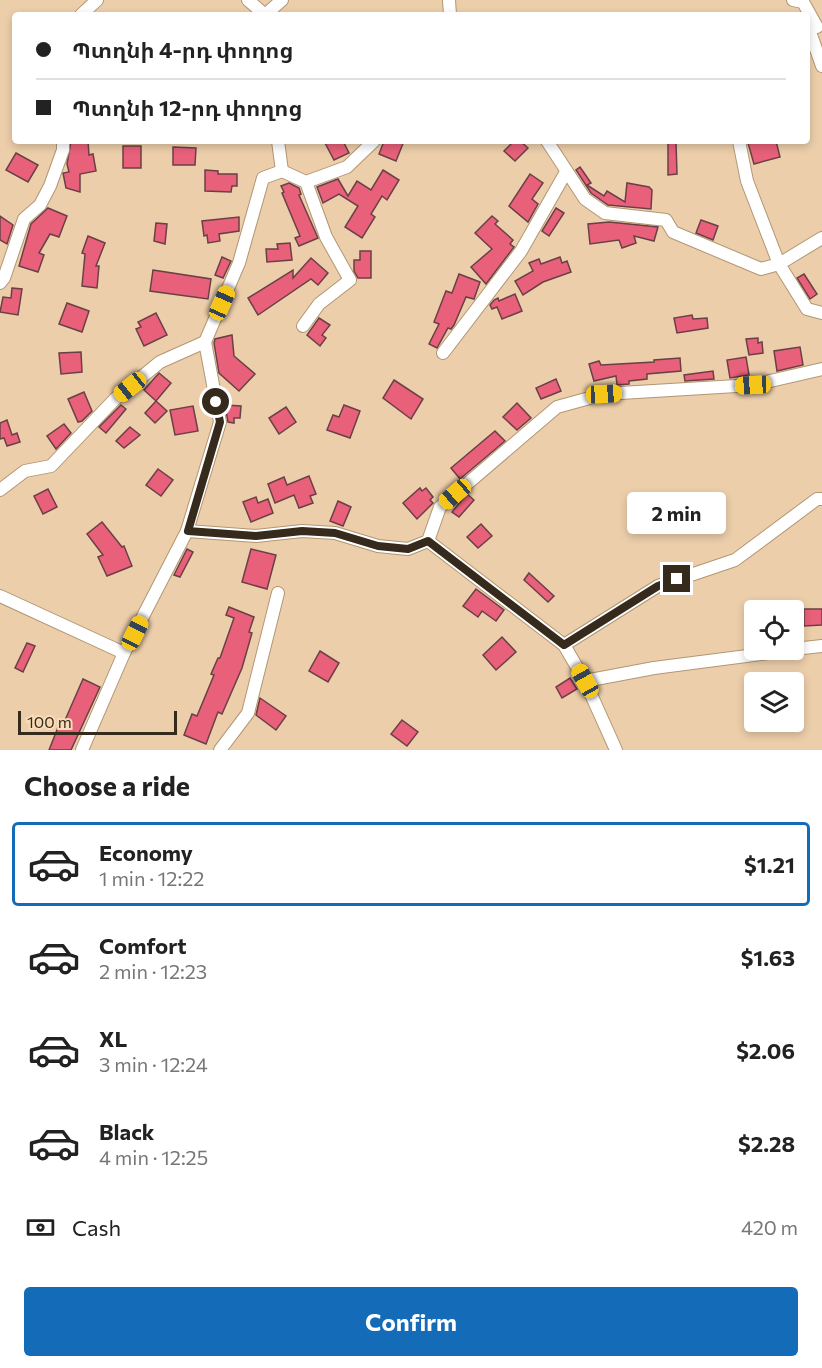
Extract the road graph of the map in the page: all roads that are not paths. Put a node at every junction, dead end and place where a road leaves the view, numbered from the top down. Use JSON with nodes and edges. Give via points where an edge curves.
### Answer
{"nodes":[{"id":1,"x":97,"y":0,"type":"edge"},
{"id":2,"x":248,"y":0,"type":"edge"},
{"id":3,"x":282,"y":0,"type":"edge"},
{"id":4,"x":793,"y":0,"type":"edge"},
{"id":5,"x":84,"y":12,"type":"edge"},
{"id":6,"x":262,"y":12,"type":"edge"},
{"id":7,"x":268,"y":12,"type":"edge"},
{"id":8,"x":807,"y":12,"type":"edge"},
{"id":9,"x":814,"y":30,"type":"edge"},
{"id":10,"x":822,"y":66,"type":"edge"},
{"id":11,"x":63,"y":144,"type":"edge"},
{"id":12,"x":278,"y":144,"type":"edge"},
{"id":13,"x":371,"y":144,"type":"edge"},
{"id":14,"x":549,"y":144,"type":"edge"},
{"id":15,"x":740,"y":144,"type":"edge"},
{"id":16,"x":282,"y":171,"type":"junction"},
{"id":17,"x":566,"y":172,"type":"junction"},
{"id":18,"x":306,"y":182,"type":"junction"},
{"id":19,"x":822,"y":238,"type":"edge"},
{"id":20,"x":779,"y":264,"type":"junction"},
{"id":21,"x":0,"y":283,"type":"edge"},
{"id":22,"x":822,"y":313,"type":"edge"},
{"id":23,"x":303,"y":326,"type":"dead end"},
{"id":24,"x":205,"y":342,"type":"junction"},
{"id":25,"x":443,"y":353,"type":"dead end"},
{"id":26,"x":822,"y":369,"type":"edge"},
{"id":27,"x":0,"y":490,"type":"edge"},
{"id":28,"x":822,"y":499,"type":"edge"},
{"id":29,"x":188,"y":531,"type":"junction"},
{"id":30,"x":428,"y":541,"type":"junction"},
{"id":31,"x":278,"y":593,"type":"dead end"},
{"id":32,"x":0,"y":596,"type":"edge"},
{"id":33,"x":564,"y":645,"type":"junction"},
{"id":34,"x":822,"y":646,"type":"edge"},
{"id":35,"x":804,"y":648,"type":"edge"},
{"id":36,"x":124,"y":653,"type":"junction"},
{"id":37,"x":744,"y":656,"type":"edge"},
{"id":38,"x":585,"y":681,"type":"junction"},
{"id":39,"x":82,"y":750,"type":"edge"},
{"id":40,"x":220,"y":750,"type":"edge"},
{"id":41,"x":616,"y":750,"type":"edge"}],
"edges":[{"from":1,"to":5,"type":"street"},
{"from":2,"to":6,"type":"street"},
{"from":3,"to":7,"type":"street"},
{"from":4,"to":8,"type":"street","via":[[803,2]]},
{"from":9,"to":10,"type":"street"},
{"from":11,"to":21,"type":"street","via":[[50,186],[40,205],[24,219]]},
{"from":12,"to":16,"type":"street"},
{"from":13,"to":18,"type":"street","via":[[347,167]]},
{"from":14,"to":17,"type":"street"},
{"from":15,"to":20,"type":"street","via":[[747,181]]},
{"from":16,"to":18,"type":"street"},
{"from":16,"to":24,"type":"street","via":[[263,178],[239,263]]},
{"from":17,"to":20,"type":"street","via":[[585,199],[605,213],[666,220],[672,232],[761,269]]},
{"from":17,"to":25,"type":"street","via":[[521,251]]},
{"from":18,"to":23,"type":"street","via":[[326,237],[350,280],[319,304]]},
{"from":19,"to":20,"type":"street"},
{"from":20,"to":22,"type":"street","via":[[807,309]]},
{"from":24,"to":27,"type":"street","via":[[160,362],[115,399],[51,466],[25,471]]},
{"from":24,"to":29,"type":"street","via":[[220,422]]},
{"from":26,"to":30,"type":"street","via":[[753,385],[604,394],[556,407],[440,507]]},
{"from":28,"to":33,"type":"street","via":[[735,560],[658,586]]},
{"from":29,"to":30,"type":"street","via":[[256,536],[302,531],[335,533],[378,546],[408,549]]},
{"from":29,"to":36,"type":"street"},
{"from":30,"to":33,"type":"street"},
{"from":31,"to":40,"type":"street","via":[[248,712]]},
{"from":32,"to":36,"type":"street"},
{"from":33,"to":38,"type":"street"},
{"from":34,"to":35,"type":"street"},
{"from":36,"to":39,"type":"street"},
{"from":37,"to":38,"type":"street"},
{"from":38,"to":41,"type":"street"}]}
